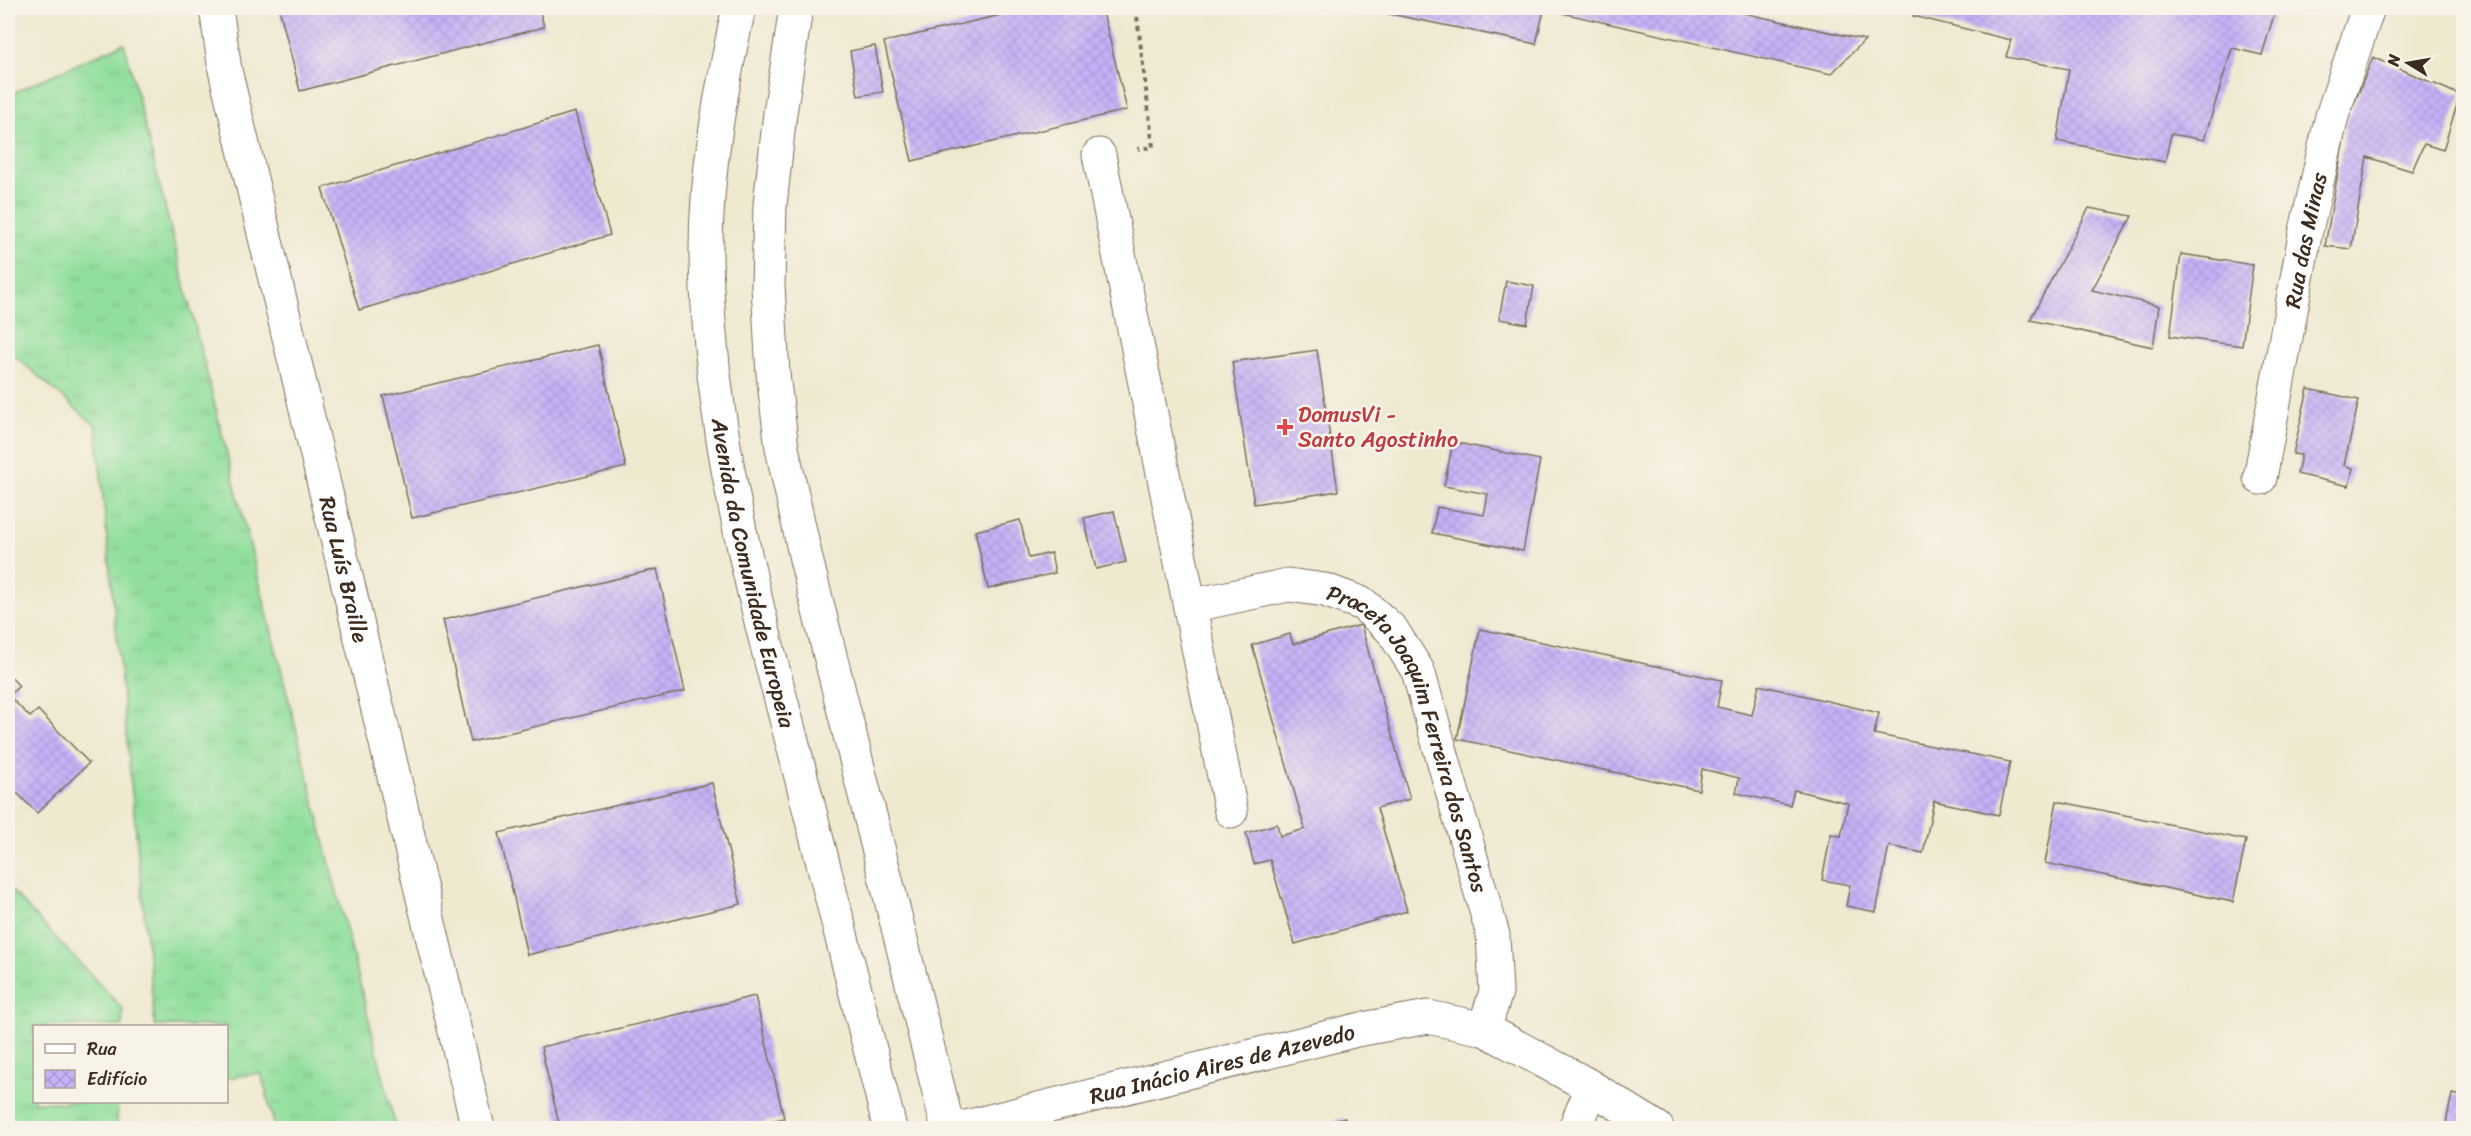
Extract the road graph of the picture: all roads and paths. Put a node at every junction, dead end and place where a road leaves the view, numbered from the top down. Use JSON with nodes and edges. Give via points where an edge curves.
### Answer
{"nodes":[{"id":1,"x":216,"y":8,"type":"edge"},
{"id":2,"x":739,"y":8,"type":"edge"},
{"id":3,"x":796,"y":8,"type":"edge"},
{"id":4,"x":1137,"y":8,"type":"edge"},
{"id":5,"x":2368,"y":8,"type":"edge"},
{"id":6,"x":1099,"y":155,"type":"joint"},
{"id":7,"x":2260,"y":478,"type":"dead end"},
{"id":8,"x":1190,"y":606,"type":"junction"},
{"id":9,"x":1231,"y":810,"type":"dead end"},
{"id":10,"x":1484,"y":1029,"type":"junction"},
{"id":11,"x":1592,"y":1088,"type":"junction"},
{"id":12,"x":478,"y":1128,"type":"edge"},
{"id":13,"x":890,"y":1128,"type":"edge"},
{"id":14,"x":948,"y":1128,"type":"edge"},
{"id":15,"x":962,"y":1128,"type":"edge"},
{"id":16,"x":1575,"y":1128,"type":"edge"},
{"id":17,"x":1657,"y":1128,"type":"edge"}],
"edges":[{"from":1,"to":12,"type":"street","name":"Rua Luís Braille","via":[[225,70]]},
{"from":2,"to":13,"type":"street","name":"Avenida da Comunidade Europeia","via":[[720,101],[710,183],[706,256],[715,388],[747,571]]},
{"from":3,"to":14,"type":"street","via":[[780,113],[768,263],[773,374],[782,448],[806,559]]},
{"from":4,"to":6,"type":"path","via":[[1153,147]]},
{"from":5,"to":7,"type":"street","name":"Rua das Minas","via":[[2332,116]]},
{"from":6,"to":8,"type":"street"},
{"from":8,"to":9,"type":"street"},
{"from":8,"to":10,"type":"street","name":"Praceta Joaquim Ferreira dos Santos","via":[[1288,585],[1325,590],[1363,604],[1392,630],[1418,671],[1493,935],[1496,992]]},
{"from":10,"to":11,"type":"street","name":"Rua Inácio Aires de Azevedo"},
{"from":10,"to":15,"type":"street","name":"Rua Inácio Aires de Azevedo","via":[[1428,1017],[1357,1030]]},
{"from":11,"to":16,"type":"street"},
{"from":11,"to":17,"type":"street","name":"Rua Inácio Aires de Azevedo"}]}
